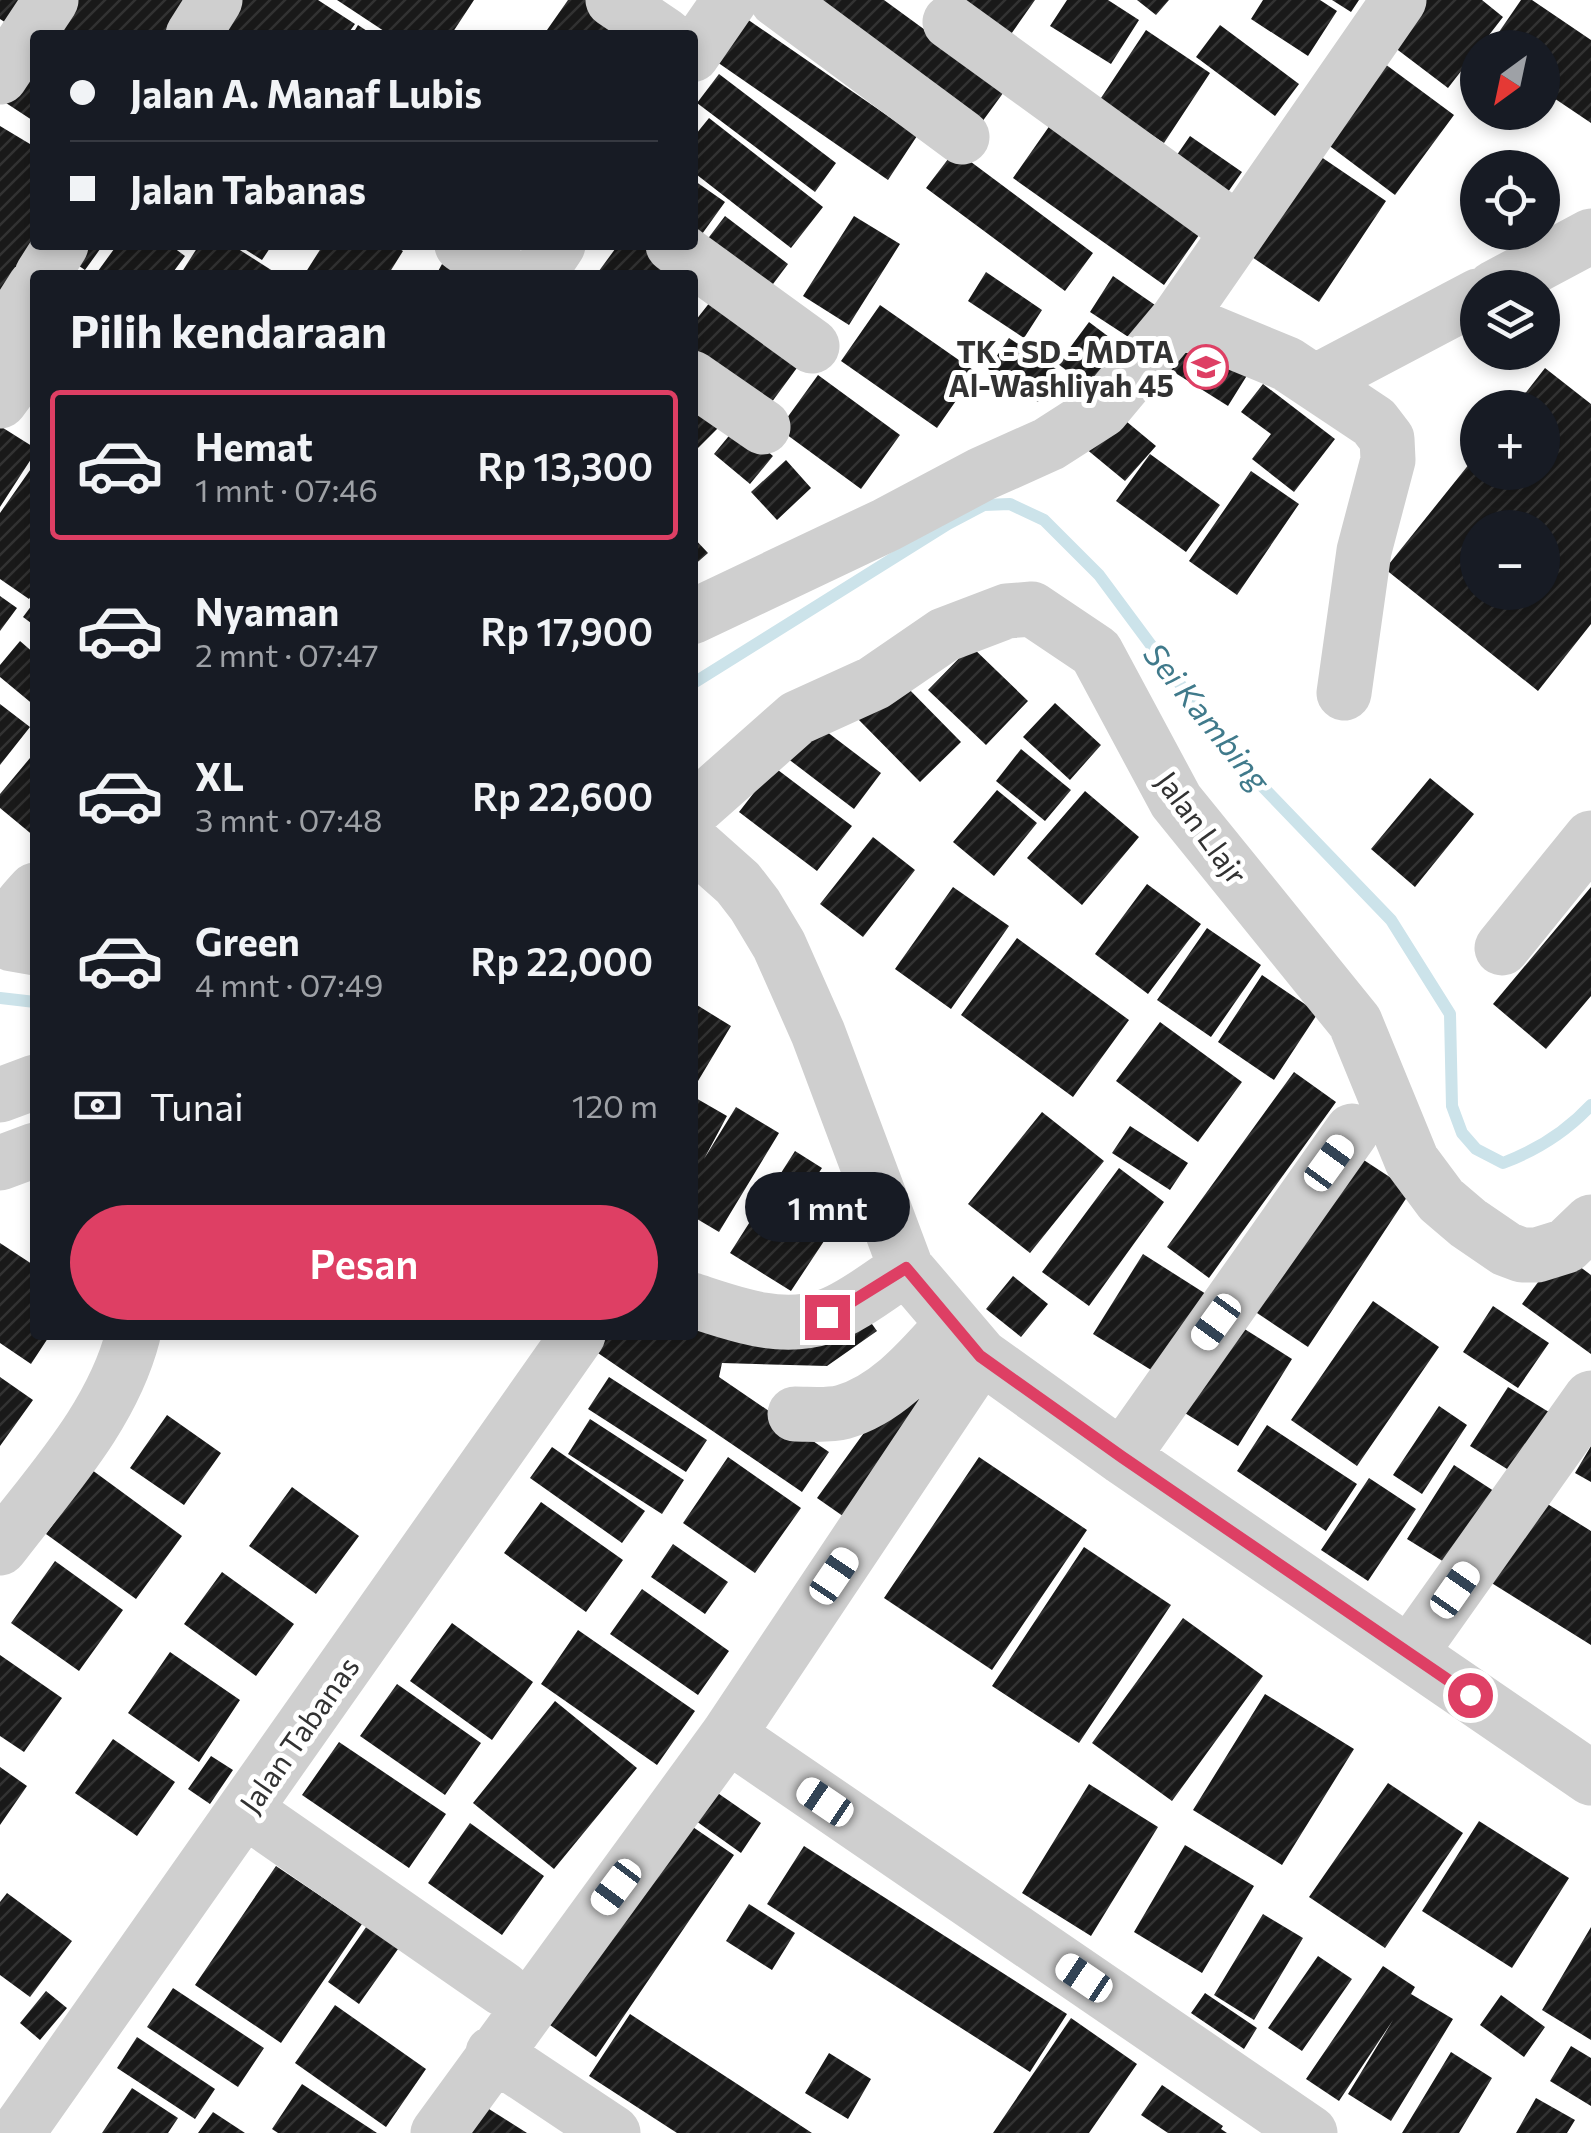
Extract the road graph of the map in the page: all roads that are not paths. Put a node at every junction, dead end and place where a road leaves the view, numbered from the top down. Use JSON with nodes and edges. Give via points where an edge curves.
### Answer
{"nodes":[{"id":1,"x":51,"y":0,"type":"edge"},
{"id":2,"x":215,"y":0,"type":"edge"},
{"id":3,"x":613,"y":0,"type":"edge"},
{"id":4,"x":730,"y":0,"type":"edge"},
{"id":5,"x":777,"y":0,"type":"edge"},
{"id":6,"x":1398,"y":0,"type":"edge"},
{"id":7,"x":950,"y":22,"type":"dead end"},
{"id":8,"x":31,"y":30,"type":"edge"},
{"id":9,"x":196,"y":30,"type":"edge"},
{"id":10,"x":658,"y":30,"type":"edge"},
{"id":11,"x":30,"y":32,"type":"edge"},
{"id":12,"x":698,"y":47,"type":"edge"},
{"id":13,"x":0,"y":77,"type":"edge"},
{"id":14,"x":962,"y":137,"type":"dead end"},
{"id":15,"x":1238,"y":231,"type":"junction"},
{"id":16,"x":1591,"y":236,"type":"edge"},
{"id":17,"x":479,"y":250,"type":"edge"},
{"id":18,"x":680,"y":250,"type":"edge"},
{"id":19,"x":538,"y":268,"type":"edge"},
{"id":20,"x":1528,"y":270,"type":"edge"},
{"id":21,"x":30,"y":303,"type":"edge"},
{"id":22,"x":1460,"y":306,"type":"edge"},
{"id":23,"x":1178,"y":319,"type":"junction"},
{"id":24,"x":812,"y":346,"type":"dead end"},
{"id":25,"x":12,"y":363,"type":"edge"},
{"id":26,"x":698,"y":382,"type":"edge"},
{"id":27,"x":1316,"y":382,"type":"junction"},
{"id":28,"x":763,"y":428,"type":"dead end"},
{"id":29,"x":698,"y":614,"type":"edge"},
{"id":30,"x":1344,"y":693,"type":"dead end"},
{"id":31,"x":698,"y":806,"type":"edge"},
{"id":32,"x":1591,"y":838,"type":"edge"},
{"id":33,"x":698,"y":847,"type":"edge"},
{"id":34,"x":30,"y":895,"type":"edge"},
{"id":35,"x":30,"y":947,"type":"edge"},
{"id":36,"x":1502,"y":948,"type":"dead end"},
{"id":37,"x":30,"y":1084,"type":"edge"},
{"id":38,"x":0,"y":1095,"type":"edge"},
{"id":39,"x":1352,"y":1131,"type":"dead end"},
{"id":40,"x":30,"y":1152,"type":"edge"},
{"id":41,"x":0,"y":1163,"type":"edge"},
{"id":42,"x":1591,"y":1222,"type":"edge"},
{"id":43,"x":906,"y":1268,"type":"junction"},
{"id":44,"x":698,"y":1302,"type":"edge"},
{"id":45,"x":131,"y":1340,"type":"edge"},
{"id":46,"x":574,"y":1340,"type":"edge"},
{"id":47,"x":967,"y":1340,"type":"junction"},
{"id":48,"x":1591,"y":1398,"type":"edge"},
{"id":49,"x":795,"y":1414,"type":"dead end"},
{"id":50,"x":1122,"y":1457,"type":"junction"},
{"id":51,"x":0,"y":1548,"type":"edge"},
{"id":52,"x":1410,"y":1654,"type":"junction"},
{"id":53,"x":728,"y":1735,"type":"junction"},
{"id":54,"x":1591,"y":1778,"type":"edge"},
{"id":55,"x":244,"y":1810,"type":"junction"},
{"id":56,"x":503,"y":1989,"type":"dead end"},
{"id":57,"x":493,"y":2053,"type":"junction"},
{"id":58,"x":17,"y":2133,"type":"edge"},
{"id":59,"x":438,"y":2133,"type":"edge"},
{"id":60,"x":612,"y":2133,"type":"edge"},
{"id":61,"x":1310,"y":2133,"type":"edge"}],
"edges":[{"from":1,"to":8,"type":"street"},
{"from":2,"to":9,"type":"street"},
{"from":3,"to":10,"type":"street"},
{"from":4,"to":12,"type":"street"},
{"from":5,"to":14,"type":"street"},
{"from":6,"to":15,"type":"street"},
{"from":7,"to":15,"type":"street"},
{"from":11,"to":13,"type":"street"},
{"from":15,"to":23,"type":"street"},
{"from":16,"to":20,"type":"street"},
{"from":17,"to":19,"type":"street"},
{"from":18,"to":24,"type":"street"},
{"from":21,"to":25,"type":"street"},
{"from":22,"to":27,"type":"street"},
{"from":23,"to":27,"type":"street"},
{"from":23,"to":29,"type":"street","via":[[1102,410],[1077,428]]},
{"from":26,"to":28,"type":"street"},
{"from":27,"to":30,"type":"street","via":[[1374,422],[1387,439]]},
{"from":31,"to":42,"type":"street","name":"Jalan Llajr","via":[[797,718],[874,684],[944,635],[1007,610],[1032,609],[1096,652],[1176,801],[1355,1022],[1412,1160],[1440,1200],[1522,1255],[1566,1246]]},
{"from":32,"to":36,"type":"street"},
{"from":33,"to":43,"type":"street","via":[[738,883],[779,945]]},
{"from":34,"to":35,"type":"street","via":[[6,937]]},
{"from":37,"to":38,"type":"street"},
{"from":39,"to":50,"type":"street"},
{"from":40,"to":41,"type":"street"},
{"from":43,"to":44,"type":"street","via":[[827,1317],[788,1323]]},
{"from":43,"to":47,"type":"street"},
{"from":45,"to":51,"type":"street","via":[[90,1429]]},
{"from":46,"to":55,"type":"street","name":"Jalan Tabanas"},
{"from":47,"to":49,"type":"street","via":[[919,1361],[880,1396],[841,1413]]},
{"from":47,"to":50,"type":"street"},
{"from":47,"to":53,"type":"street"},
{"from":48,"to":52,"type":"street"},
{"from":50,"to":52,"type":"street"},
{"from":52,"to":54,"type":"street"},
{"from":53,"to":57,"type":"street"},
{"from":53,"to":61,"type":"street"},
{"from":55,"to":56,"type":"street"},
{"from":55,"to":58,"type":"street","name":"Jalan Tabanas"},
{"from":57,"to":59,"type":"street"},
{"from":57,"to":60,"type":"street"}]}
